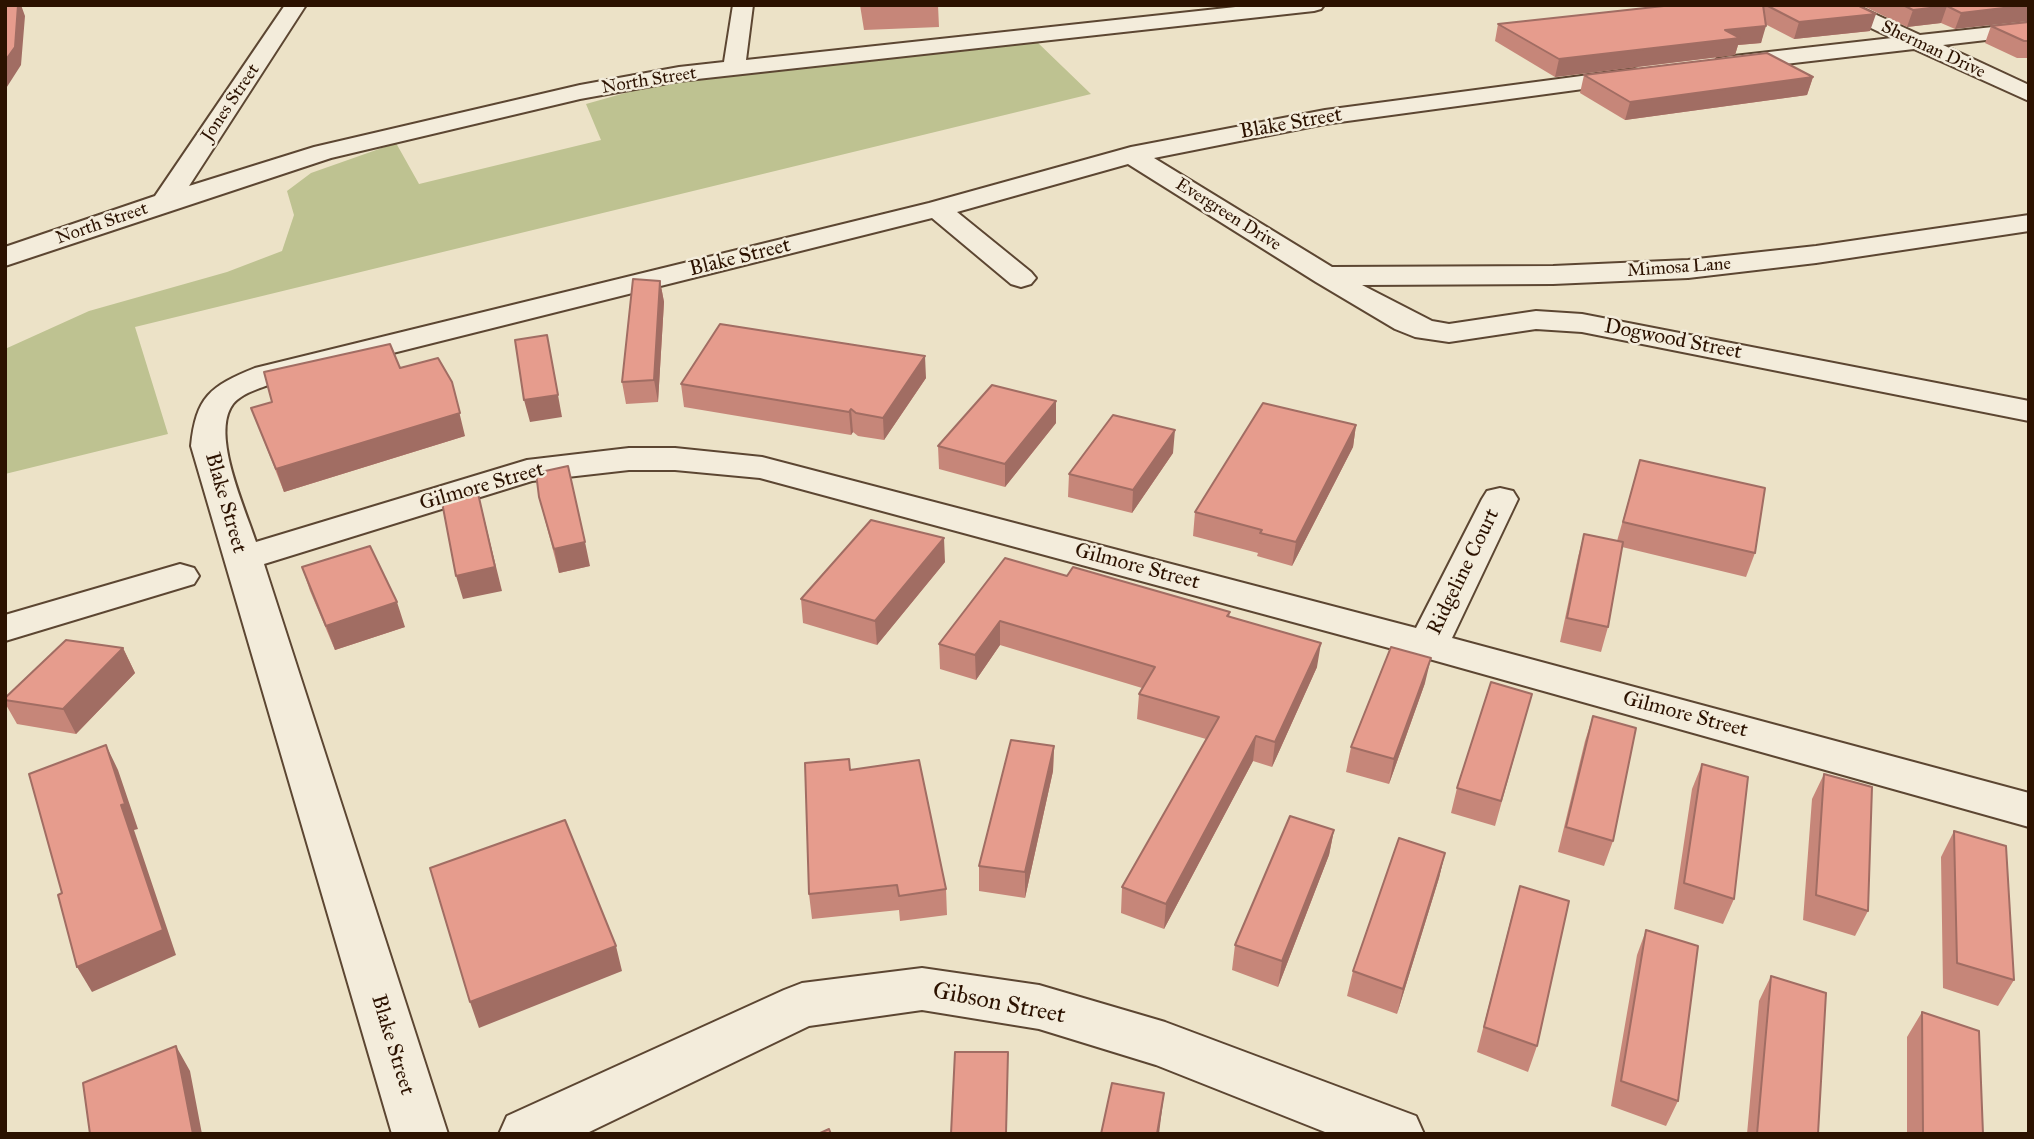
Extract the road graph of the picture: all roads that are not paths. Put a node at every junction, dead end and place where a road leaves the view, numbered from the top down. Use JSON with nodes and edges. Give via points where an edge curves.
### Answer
{"nodes":[{"id":1,"x":296,"y":5,"type":"edge"},
{"id":2,"x":743,"y":5,"type":"edge"},
{"id":3,"x":1314,"y":5,"type":"edge"},
{"id":4,"x":1838,"y":5,"type":"edge"},
{"id":5,"x":2029,"y":29,"type":"edge"},
{"id":6,"x":1916,"y":42,"type":"junction"},
{"id":7,"x":734,"y":68,"type":"junction"},
{"id":8,"x":1697,"y":68,"type":"edge"},
{"id":9,"x":1657,"y":73,"type":"edge"},
{"id":10,"x":2029,"y":94,"type":"edge"},
{"id":11,"x":1131,"y":155,"type":"junction"},
{"id":12,"x":165,"y":202,"type":"junction"},
{"id":13,"x":937,"y":209,"type":"junction"},
{"id":14,"x":2029,"y":223,"type":"edge"},
{"id":15,"x":5,"y":257,"type":"edge"},
{"id":16,"x":1326,"y":276,"type":"junction"},
{"id":17,"x":1021,"y":278,"type":"dead end"},
{"id":18,"x":2029,"y":411,"type":"edge"},
{"id":19,"x":1500,"y":499,"type":"dead end"},
{"id":20,"x":241,"y":559,"type":"junction"},
{"id":21,"x":180,"y":576,"type":"dead end"},
{"id":22,"x":5,"y":628,"type":"edge"},
{"id":23,"x":1428,"y":645,"type":"junction"},
{"id":24,"x":2029,"y":810,"type":"edge"},
{"id":25,"x":420,"y":1134,"type":"edge"},
{"id":26,"x":527,"y":1134,"type":"edge"},
{"id":27,"x":1396,"y":1134,"type":"edge"}],
"edges":[{"from":1,"to":12,"type":"street","name":"Jones Street"},
{"from":2,"to":7,"type":"street"},
{"from":3,"to":7,"type":"street","name":"North Street"},
{"from":4,"to":6,"type":"street","name":"Sherman Drive"},
{"from":5,"to":6,"type":"street"},
{"from":6,"to":8,"type":"street"},
{"from":6,"to":10,"type":"street","name":"Sherman Drive"},
{"from":7,"to":12,"type":"street","name":"North Street","via":[[580,92],[396,133]]},
{"from":9,"to":11,"type":"street","name":"Blake Street","via":[[1338,115]]},
{"from":11,"to":13,"type":"street","name":"Blake Street"},
{"from":11,"to":16,"type":"street","name":"Evergreen Drive"},
{"from":12,"to":15,"type":"street","name":"North Street"},
{"from":13,"to":17,"type":"street"},
{"from":13,"to":20,"type":"street","name":"Blake Street","via":[[240,385],[223,394],[213,407],[208,446]]},
{"from":14,"to":16,"type":"street","name":"Mimosa Lane","via":[[1685,269]]},
{"from":16,"to":18,"type":"street","name":"Dogwood Street","via":[[1426,330],[1448,333],[1536,320],[1582,323]]},
{"from":19,"to":23,"type":"street","name":"Ridgeline Court"},
{"from":20,"to":23,"type":"street","name":"Gilmore Street","via":[[527,471],[629,459],[719,462],[762,468]]},
{"from":20,"to":25,"type":"street","name":"Blake Street"},
{"from":21,"to":22,"type":"street"},
{"from":23,"to":24,"type":"street","name":"Gilmore Street"},
{"from":26,"to":27,"type":"street","name":"Gibson Street","via":[[803,1005],[922,989],[1039,1007],[1165,1045]]}]}
